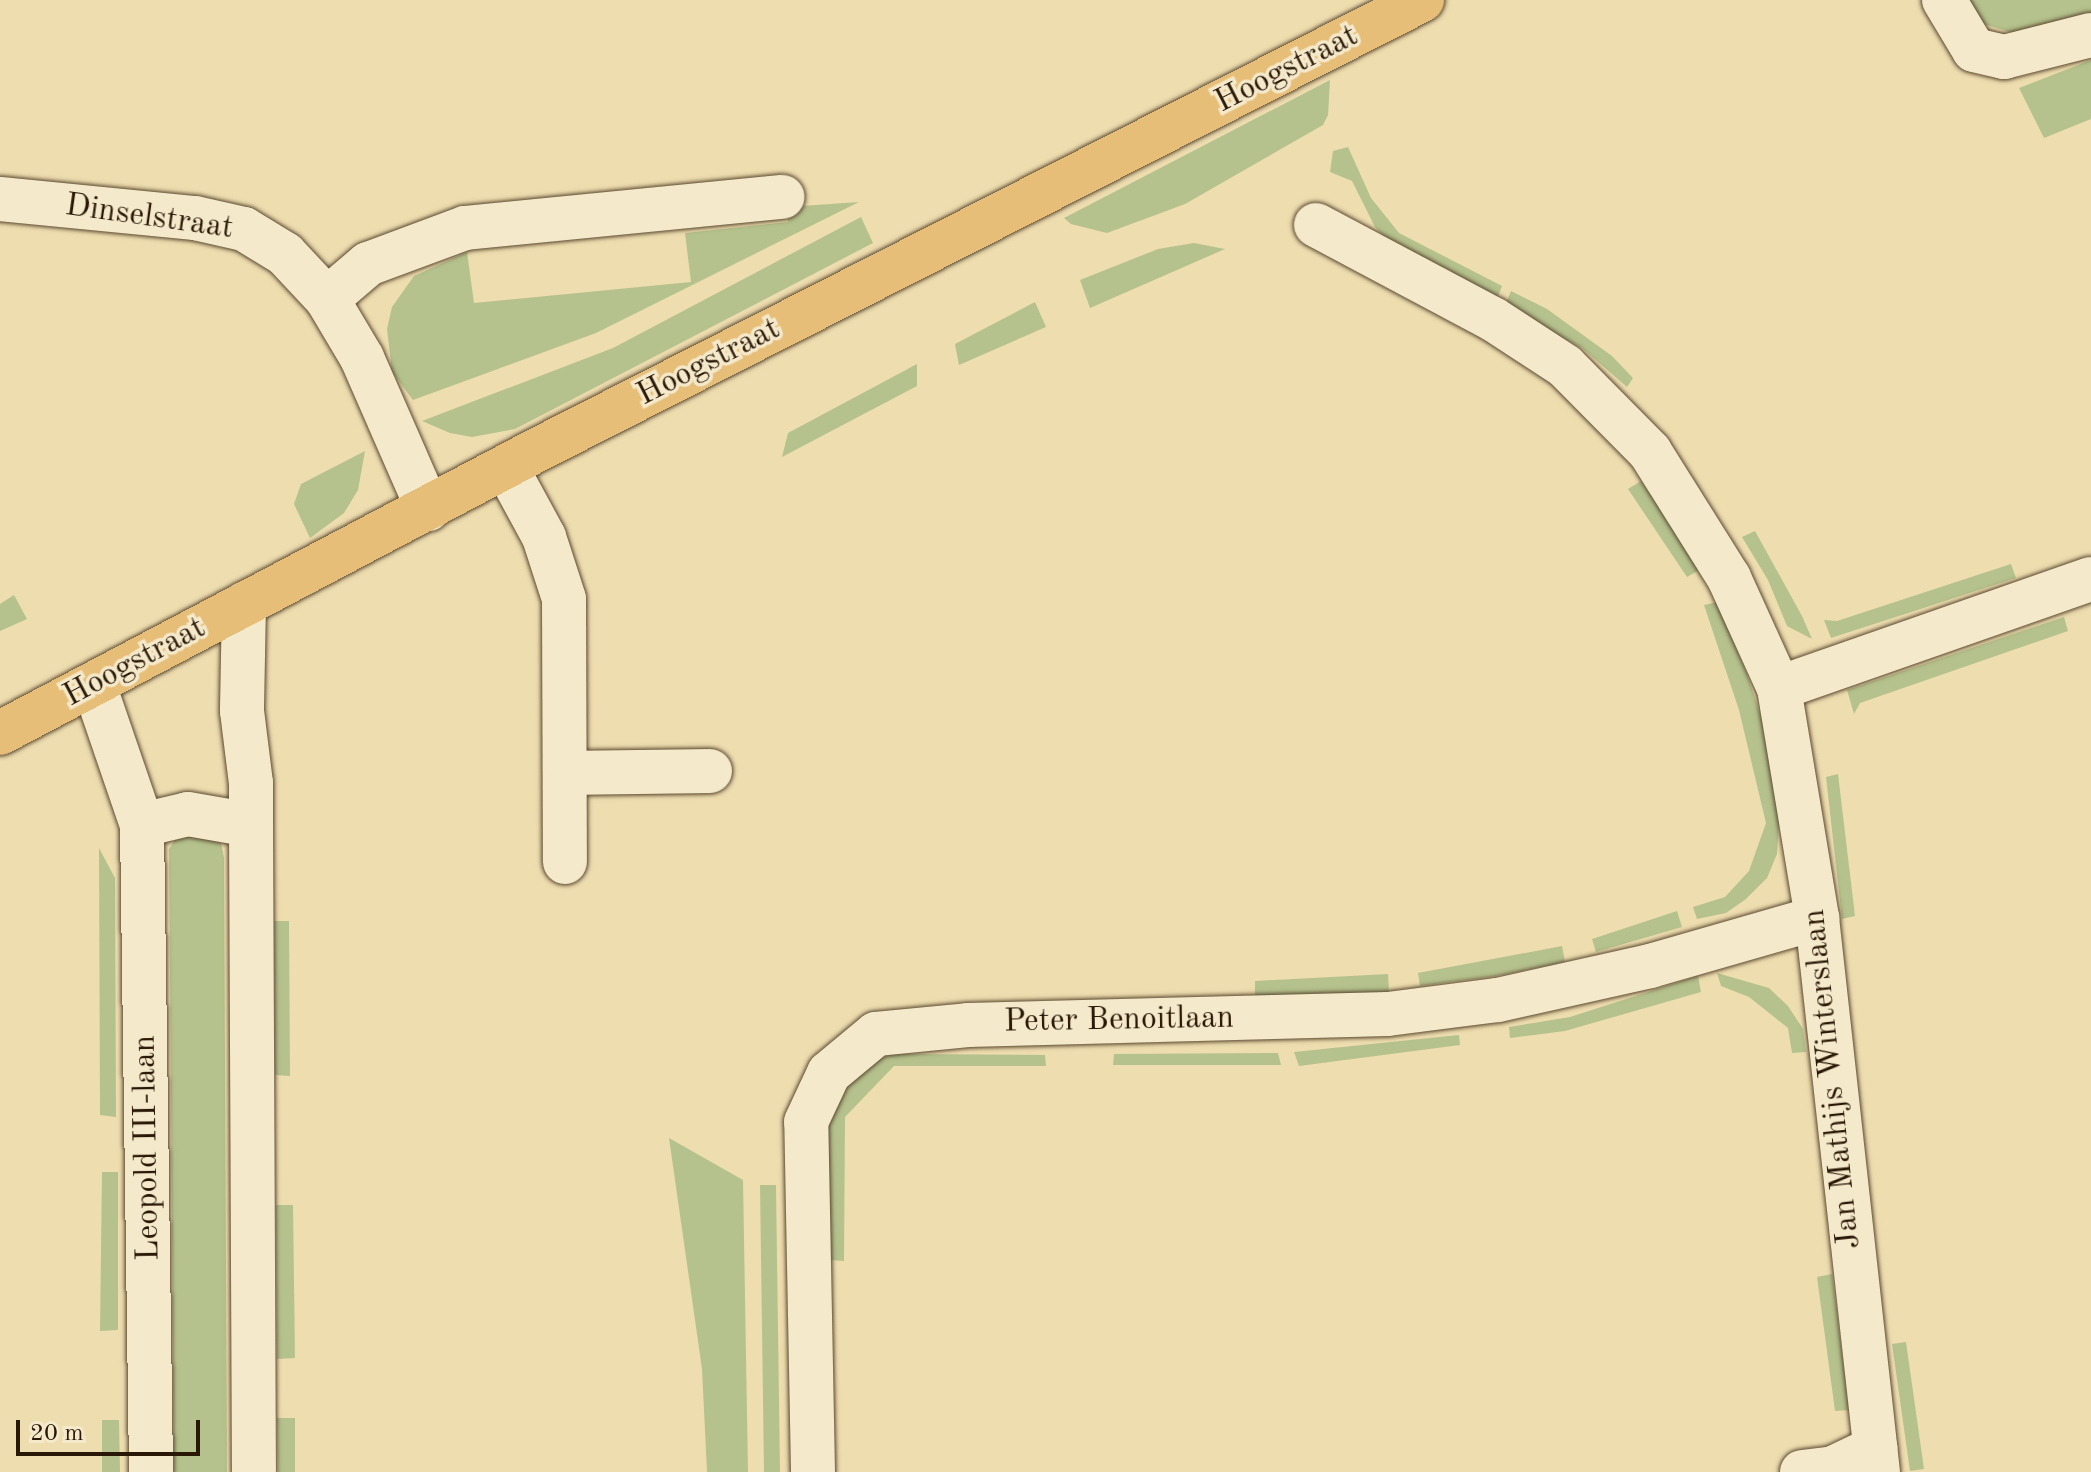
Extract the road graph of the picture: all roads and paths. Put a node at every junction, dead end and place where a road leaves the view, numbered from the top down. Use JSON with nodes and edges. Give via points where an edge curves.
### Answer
{"nodes":[{"id":1,"x":1422,"y":0,"type":"edge"},
{"id":2,"x":1944,"y":0,"type":"edge"},
{"id":3,"x":2091,"y":35,"type":"edge"},
{"id":4,"x":782,"y":197,"type":"dead end"},
{"id":5,"x":0,"y":199,"type":"edge"},
{"id":6,"x":1316,"y":225,"type":"dead end"},
{"id":7,"x":327,"y":299,"type":"junction"},
{"id":8,"x":506,"y":467,"type":"junction"},
{"id":9,"x":428,"y":509,"type":"junction"},
{"id":10,"x":2091,"y":579,"type":"edge"},
{"id":11,"x":244,"y":604,"type":"junction"},
{"id":12,"x":94,"y":685,"type":"junction"},
{"id":13,"x":1779,"y":688,"type":"junction"},
{"id":14,"x":0,"y":733,"type":"edge"},
{"id":15,"x":710,"y":771,"type":"dead end"},
{"id":16,"x":566,"y":773,"type":"junction"},
{"id":17,"x":142,"y":825,"type":"junction"},
{"id":18,"x":251,"y":825,"type":"junction"},
{"id":19,"x":565,"y":862,"type":"dead end"},
{"id":20,"x":1817,"y":918,"type":"junction"},
{"id":21,"x":1877,"y":1460,"type":"edge"},
{"id":22,"x":151,"y":1472,"type":"edge"},
{"id":23,"x":254,"y":1472,"type":"edge"},
{"id":24,"x":813,"y":1472,"type":"edge"},
{"id":25,"x":1802,"y":1472,"type":"edge"}],
"edges":[{"from":1,"to":8,"type":"main road","name":"Hoogstraat"},
{"from":2,"to":3,"type":"street","via":[[1974,50],[2004,57]]},
{"from":4,"to":7,"type":"street","via":[[465,228],[368,264]]},
{"from":5,"to":7,"type":"street","name":"Dinselstraat","via":[[195,218],[244,229],[285,254]]},
{"from":6,"to":13,"type":"street","name":"Jan Mathijs Winterslaan","via":[[1493,319],[1565,366],[1650,452],[1729,578]]},
{"from":7,"to":9,"type":"street","name":"Dinselstraat","via":[[362,358]]},
{"from":8,"to":9,"type":"main road","name":"Hoogstraat"},
{"from":8,"to":16,"type":"street","via":[[544,537],[564,599]]},
{"from":9,"to":11,"type":"main road","name":"Hoogstraat"},
{"from":10,"to":13,"type":"street"},
{"from":11,"to":12,"type":"main road","name":"Hoogstraat"},
{"from":11,"to":18,"type":"street","via":[[242,711]]},
{"from":12,"to":14,"type":"main road","name":"Hoogstraat"},
{"from":12,"to":17,"type":"street","name":"Leopold III-laan"},
{"from":13,"to":20,"type":"street","name":"Jan Mathijs Winterslaan"},
{"from":15,"to":16,"type":"street"},
{"from":16,"to":19,"type":"street"},
{"from":17,"to":18,"type":"street","via":[[188,814]]},
{"from":17,"to":22,"type":"street","name":"Leopold III-laan"},
{"from":18,"to":23,"type":"street"},
{"from":20,"to":21,"type":"street","name":"Jan Mathijs Winterslaan"},
{"from":20,"to":24,"type":"street","name":"Peter Benoitlaan","via":[[1650,966],[1513,997],[1388,1014],[968,1025],[876,1034],[829,1073],[806,1122]]},
{"from":21,"to":25,"type":"street"}]}
